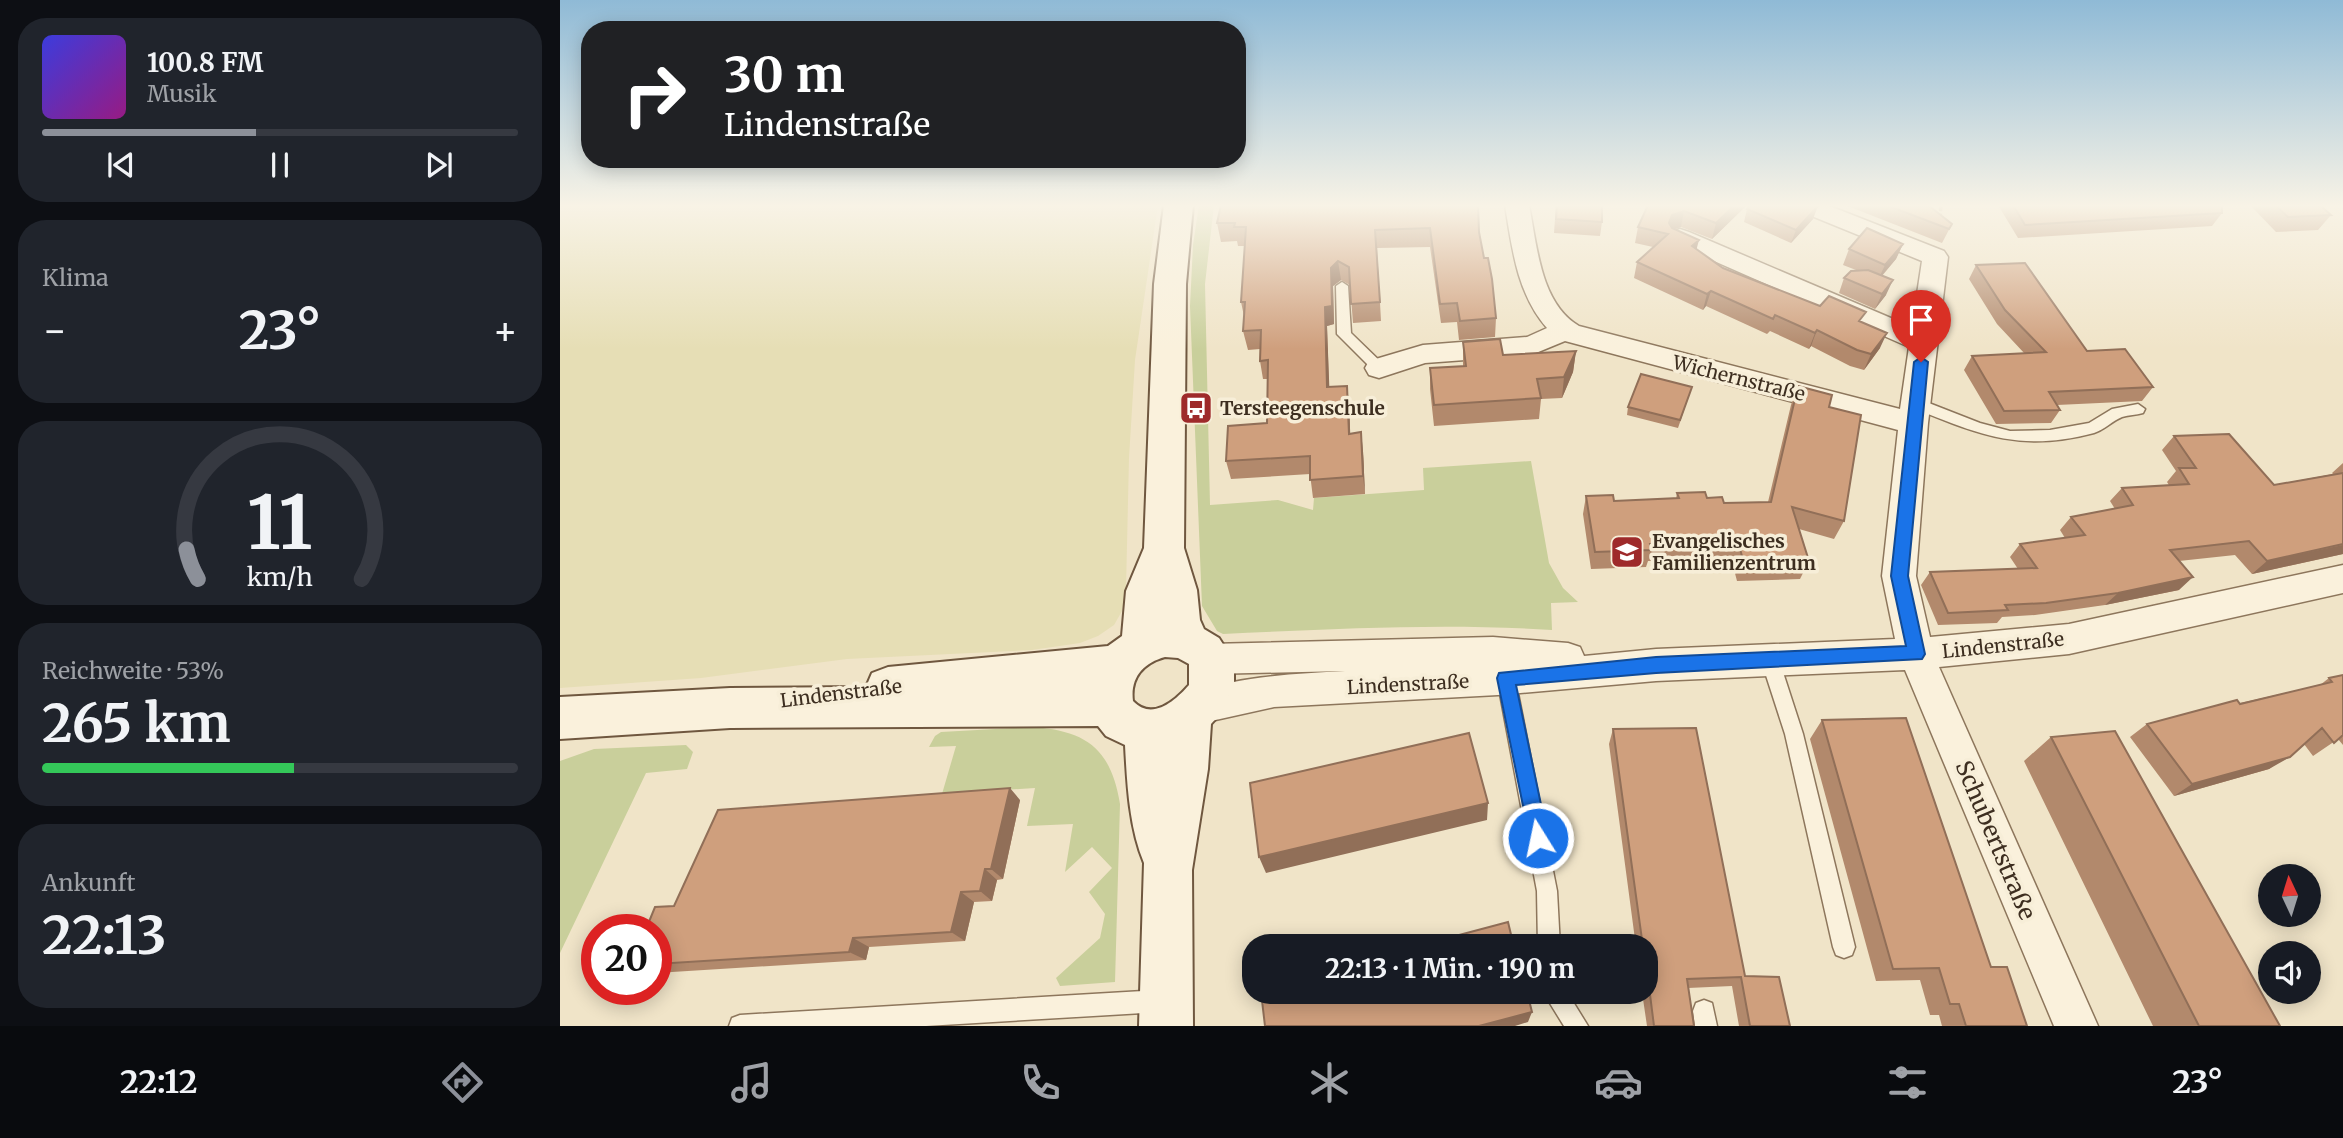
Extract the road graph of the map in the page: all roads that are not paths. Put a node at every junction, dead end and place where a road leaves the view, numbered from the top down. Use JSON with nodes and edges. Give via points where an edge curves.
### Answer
{"nodes":[{"id":1,"x":1174,"y":253,"type":"edge"},
{"id":2,"x":1527,"y":253,"type":"edge"},
{"id":3,"x":1717,"y":253,"type":"edge"},
{"id":4,"x":1925,"y":253,"type":"edge"},
{"id":5,"x":1342,"y":286,"type":"dead end"},
{"id":6,"x":1565,"y":330,"type":"junction"},
{"id":7,"x":1923,"y":342,"type":"junction"},
{"id":8,"x":1379,"y":368,"type":"joint"},
{"id":9,"x":2138,"y":409,"type":"dead end"},
{"id":10,"x":1915,"y":413,"type":"junction"},
{"id":11,"x":1164,"y":548,"type":"junction"},
{"id":12,"x":2343,"y":579,"type":"edge"},
{"id":13,"x":1198,"y":650,"type":"junction"},
{"id":14,"x":1916,"y":654,"type":"junction"},
{"id":15,"x":1770,"y":660,"type":"junction"},
{"id":16,"x":1656,"y":665,"type":"junction"},
{"id":17,"x":1506,"y":678,"type":"junction"},
{"id":18,"x":1152,"y":695,"type":"junction"},
{"id":19,"x":560,"y":718,"type":"edge"},
{"id":20,"x":1549,"y":934,"type":"edge"},
{"id":21,"x":1844,"y":947,"type":"dead end"},
{"id":22,"x":1562,"y":1004,"type":"edge"},
{"id":23,"x":1166,"y":1013,"type":"edge"},
{"id":24,"x":740,"y":1026,"type":"edge"},
{"id":25,"x":1577,"y":1026,"type":"edge"},
{"id":26,"x":2076,"y":1026,"type":"edge"}],
"edges":[{"from":1,"to":11,"type":"street"},
{"from":2,"to":6,"type":"street","via":[[1547,310]]},
{"from":3,"to":7,"type":"street"},
{"from":4,"to":7,"type":"street","name":"Schubertstraße","via":[[1935,257]]},
{"from":5,"to":8,"type":"lane","via":[[1344,334]]},
{"from":6,"to":8,"type":"street","via":[[1531,346],[1423,354]]},
{"from":6,"to":10,"type":"street","name":"Wichernstraße","via":[[1602,343]]},
{"from":7,"to":10,"type":"street","name":"Schubertstraße"},
{"from":9,"to":10,"type":"lane","via":[[2117,414],[2093,428],[2010,436]]},
{"from":10,"to":14,"type":"street","name":"Schubertstraße","via":[[1899,576]]},
{"from":11,"to":13,"type":"street","via":[[1177,590],[1179,620]]},
{"from":11,"to":18,"type":"street","via":[[1146,591]]},
{"from":12,"to":14,"type":"street","name":"Lindenstraße","via":[[2070,639]]},
{"from":13,"to":16,"type":"street","name":"Lindenstraße","via":[[1493,652]]},
{"from":13,"to":18,"type":"street","via":[[1165,639]]},
{"from":13,"to":18,"type":"street","via":[[1213,674],[1211,690]]},
{"from":14,"to":15,"type":"street","name":"Lindenstraße"},
{"from":14,"to":26,"type":"street","name":"Schubertstraße"},
{"from":15,"to":16,"type":"street","name":"Lindenstraße"},
{"from":15,"to":21,"type":"lane","via":[[1794,734]]},
{"from":16,"to":17,"type":"street","name":"Lindenstraße"},
{"from":17,"to":18,"type":"street","name":"Lindenstraße"},
{"from":17,"to":20,"type":"lane","via":[[1547,891]]},
{"from":18,"to":19,"type":"street","name":"Lindenstraße","via":[[1069,707],[730,708]]},
{"from":18,"to":23,"type":"street","via":[[1150,776],[1167,870]]},
{"from":22,"to":25,"type":"lane"},
{"from":23,"to":24,"type":"lane"}]}
